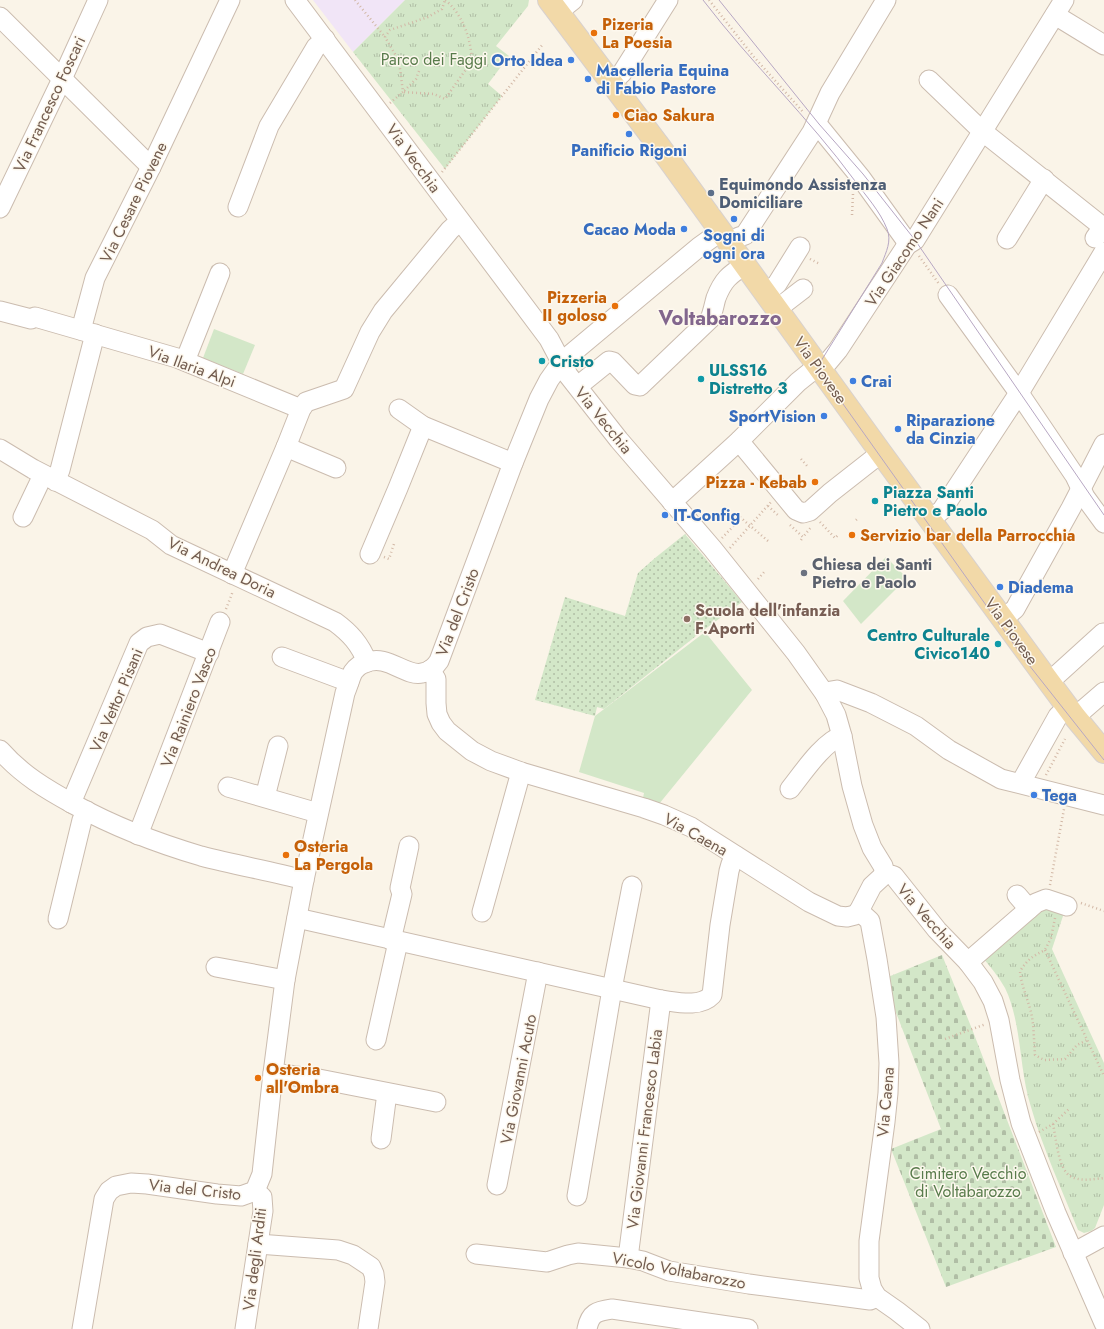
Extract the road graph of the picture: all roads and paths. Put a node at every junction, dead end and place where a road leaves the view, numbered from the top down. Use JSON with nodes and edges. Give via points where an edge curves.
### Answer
{"nodes":[{"id":1,"x":98,"y":0,"type":"edge"},
{"id":2,"x":230,"y":0,"type":"edge"},
{"id":3,"x":295,"y":0,"type":"edge"},
{"id":4,"x":355,"y":0,"type":"edge"},
{"id":5,"x":445,"y":0,"type":"edge"},
{"id":6,"x":668,"y":0,"type":"edge"},
{"id":7,"x":709,"y":0,"type":"edge"},
{"id":8,"x":886,"y":0,"type":"edge"},
{"id":9,"x":564,"y":3,"type":"edge"},
{"id":10,"x":1059,"y":7,"type":"edge"},
{"id":11,"x":0,"y":17,"type":"edge"},
{"id":12,"x":385,"y":37,"type":"junction"},
{"id":13,"x":325,"y":39,"type":"junction"},
{"id":14,"x":543,"y":44,"type":"dead end"},
{"id":15,"x":1104,"y":45,"type":"edge"},
{"id":16,"x":419,"y":71,"type":"dead end"},
{"id":17,"x":62,"y":79,"type":"junction"},
{"id":18,"x":929,"y":80,"type":"dead end"},
{"id":19,"x":611,"y":83,"type":"junction"},
{"id":20,"x":403,"y":92,"type":"junction"},
{"id":21,"x":388,"y":104,"type":"dead end"},
{"id":22,"x":817,"y":124,"type":"junction"},
{"id":23,"x":982,"y":130,"type":"junction"},
{"id":24,"x":151,"y":167,"type":"junction"},
{"id":25,"x":446,"y":177,"type":"dead end"},
{"id":26,"x":1044,"y":179,"type":"junction"},
{"id":27,"x":238,"y":207,"type":"dead end"},
{"id":28,"x":0,"y":208,"type":"edge"},
{"id":29,"x":460,"y":221,"type":"junction"},
{"id":30,"x":725,"y":238,"type":"junction"},
{"id":31,"x":1007,"y":239,"type":"dead end"},
{"id":32,"x":907,"y":245,"type":"junction"},
{"id":33,"x":1100,"y":245,"type":"edge"},
{"id":34,"x":800,"y":247,"type":"dead end"},
{"id":35,"x":745,"y":265,"type":"junction"},
{"id":36,"x":220,"y":273,"type":"dead end"},
{"id":37,"x":803,"y":289,"type":"dead end"},
{"id":38,"x":948,"y":295,"type":"joint"},
{"id":39,"x":771,"y":302,"type":"junction"},
{"id":40,"x":0,"y":311,"type":"edge"},
{"id":41,"x":88,"y":332,"type":"junction"},
{"id":42,"x":185,"y":361,"type":"junction"},
{"id":43,"x":561,"y":362,"type":"junction"},
{"id":44,"x":819,"y":367,"type":"junction"},
{"id":45,"x":578,"y":386,"type":"junction"},
{"id":46,"x":1019,"y":393,"type":"junction"},
{"id":47,"x":301,"y":409,"type":"junction"},
{"id":48,"x":399,"y":409,"type":"dead end"},
{"id":49,"x":423,"y":426,"type":"junction"},
{"id":50,"x":739,"y":441,"type":"junction"},
{"id":51,"x":1104,"y":444,"type":"edge"},
{"id":52,"x":286,"y":447,"type":"junction"},
{"id":53,"x":0,"y":449,"type":"edge"},
{"id":54,"x":881,"y":453,"type":"junction"},
{"id":55,"x":801,"y":459,"type":"dead end"},
{"id":56,"x":513,"y":463,"type":"junction"},
{"id":57,"x":808,"y":467,"type":"dead end"},
{"id":58,"x":336,"y":468,"type":"dead end"},
{"id":59,"x":49,"y":478,"type":"junction"},
{"id":60,"x":1081,"y":488,"type":"junction"},
{"id":61,"x":775,"y":498,"type":"dead end"},
{"id":62,"x":672,"y":502,"type":"junction"},
{"id":63,"x":807,"y":512,"type":"junction"},
{"id":64,"x":23,"y":517,"type":"dead end"},
{"id":65,"x":930,"y":520,"type":"junction"},
{"id":66,"x":1104,"y":523,"type":"edge"},
{"id":67,"x":750,"y":525,"type":"junction"},
{"id":68,"x":839,"y":534,"type":"dead end"},
{"id":69,"x":804,"y":537,"type":"dead end"},
{"id":70,"x":713,"y":540,"type":"junction"},
{"id":71,"x":801,"y":540,"type":"dead end"},
{"id":72,"x":768,"y":541,"type":"dead end"},
{"id":73,"x":727,"y":551,"type":"dead end"},
{"id":74,"x":370,"y":554,"type":"dead end"},
{"id":75,"x":765,"y":571,"type":"dead end"},
{"id":76,"x":758,"y":579,"type":"dead end"},
{"id":77,"x":234,"y":580,"type":"junction"},
{"id":78,"x":1003,"y":619,"type":"junction"},
{"id":79,"x":220,"y":622,"type":"joint"},
{"id":80,"x":1103,"y":633,"type":"edge"},
{"id":81,"x":209,"y":653,"type":"junction"},
{"id":82,"x":282,"y":658,"type":"dead end"},
{"id":83,"x":367,"y":662,"type":"junction"},
{"id":84,"x":430,"y":670,"type":"junction"},
{"id":85,"x":349,"y":682,"type":"junction"},
{"id":86,"x":1049,"y":682,"type":"junction"},
{"id":87,"x":1104,"y":692,"type":"edge"},
{"id":88,"x":825,"y":694,"type":"junction"},
{"id":89,"x":1070,"y":719,"type":"junction"},
{"id":90,"x":842,"y":736,"type":"junction"},
{"id":91,"x":278,"y":746,"type":"dead end"},
{"id":92,"x":0,"y":750,"type":"edge"},
{"id":93,"x":1104,"y":752,"type":"edge"},
{"id":94,"x":521,"y":772,"type":"junction"},
{"id":95,"x":1024,"y":777,"type":"dead end"},
{"id":96,"x":1044,"y":778,"type":"dead end"},
{"id":97,"x":228,"y":787,"type":"dead end"},
{"id":98,"x":790,"y":789,"type":"dead end"},
{"id":99,"x":1067,"y":795,"type":"junction"},
{"id":100,"x":265,"y":797,"type":"junction"},
{"id":101,"x":1104,"y":805,"type":"edge"},
{"id":102,"x":79,"y":807,"type":"junction"},
{"id":103,"x":318,"y":813,"type":"junction"},
{"id":104,"x":138,"y":835,"type":"junction"},
{"id":105,"x":409,"y":846,"type":"dead end"},
{"id":106,"x":736,"y":856,"type":"junction"},
{"id":107,"x":885,"y":874,"type":"junction"},
{"id":108,"x":304,"y":880,"type":"junction"},
{"id":109,"x":632,"y":886,"type":"dead end"},
{"id":110,"x":1049,"y":890,"type":"dead end"},
{"id":111,"x":860,"y":911,"type":"junction"},
{"id":112,"x":1061,"y":911,"type":"joint"},
{"id":113,"x":482,"y":912,"type":"dead end"},
{"id":114,"x":297,"y":918,"type":"junction"},
{"id":115,"x":58,"y":919,"type":"dead end"},
{"id":116,"x":395,"y":941,"type":"junction"},
{"id":117,"x":1045,"y":950,"type":"junction"},
{"id":118,"x":968,"y":962,"type":"junction"},
{"id":119,"x":216,"y":967,"type":"dead end"},
{"id":120,"x":538,"y":972,"type":"junction"},
{"id":121,"x":285,"y":980,"type":"junction"},
{"id":122,"x":612,"y":989,"type":"junction"},
{"id":123,"x":660,"y":1000,"type":"junction"},
{"id":124,"x":990,"y":1022,"type":"dead end"},
{"id":125,"x":945,"y":1039,"type":"dead end"},
{"id":126,"x":376,"y":1040,"type":"dead end"},
{"id":127,"x":1087,"y":1040,"type":"junction"},
{"id":128,"x":273,"y":1073,"type":"junction"},
{"id":129,"x":1104,"y":1076,"type":"edge"},
{"id":130,"x":387,"y":1093,"type":"junction"},
{"id":131,"x":436,"y":1102,"type":"dead end"},
{"id":132,"x":1069,"y":1109,"type":"dead end"},
{"id":133,"x":1053,"y":1124,"type":"junction"},
{"id":134,"x":1035,"y":1133,"type":"dead end"},
{"id":135,"x":380,"y":1139,"type":"dead end"},
{"id":136,"x":1104,"y":1178,"type":"edge"},
{"id":137,"x":497,"y":1185,"type":"dead end"},
{"id":138,"x":255,"y":1191,"type":"junction"},
{"id":139,"x":577,"y":1196,"type":"dead end"},
{"id":140,"x":1104,"y":1236,"type":"edge"},
{"id":141,"x":258,"y":1244,"type":"junction"},
{"id":142,"x":1073,"y":1253,"type":"junction"},
{"id":143,"x":476,"y":1254,"type":"dead end"},
{"id":144,"x":628,"y":1258,"type":"junction"},
{"id":145,"x":877,"y":1297,"type":"junction"},
{"id":146,"x":1104,"y":1323,"type":"edge"},
{"id":147,"x":82,"y":1329,"type":"edge"},
{"id":148,"x":245,"y":1329,"type":"edge"},
{"id":149,"x":368,"y":1329,"type":"edge"},
{"id":150,"x":587,"y":1329,"type":"edge"},
{"id":151,"x":748,"y":1329,"type":"edge"},
{"id":152,"x":920,"y":1329,"type":"edge"}],
"edges":[{"from":1,"to":17,"type":"street","name":"Via Francesco Foscari"},
{"from":2,"to":24,"type":"street","name":"Via Cesare Piovene"},
{"from":3,"to":13,"type":"street","name":"Via Vecchia"},
{"from":4,"to":12,"type":"path"},
{"from":5,"to":12,"type":"path","via":[[442,9],[390,30]]},
{"from":5,"to":20,"type":"path","via":[[453,7],[464,26],[472,61],[445,99],[434,94]]},
{"from":6,"to":19,"type":"street","via":[[622,74]]},
{"from":7,"to":22,"type":"path","via":[[774,81]]},
{"from":8,"to":22,"type":"street","name":"Via del Cristo","via":[[830,93]]},
{"from":9,"to":19,"type":"main road","name":"Via Piovese"},
{"from":10,"to":15,"type":"street","name":"Via Giacomo Nani"},
{"from":10,"to":23,"type":"street","name":"Via Giacomo Nani"},
{"from":11,"to":17,"type":"street"},
{"from":12,"to":20,"type":"path","via":[[399,61]]},
{"from":13,"to":27,"type":"street","via":[[316,47],[269,126]]},
{"from":13,"to":29,"type":"street","name":"Via Vecchia"},
{"from":14,"to":25,"type":"path","via":[[442,172]]},
{"from":16,"to":20,"type":"path","via":[[416,79]]},
{"from":17,"to":24,"type":"street"},
{"from":17,"to":28,"type":"street","name":"Via Francesco Foscari"},
{"from":18,"to":23,"type":"street"},
{"from":19,"to":30,"type":"main road","name":"Via Piovese"},
{"from":20,"to":21,"type":"path"},
{"from":22,"to":30,"type":"street","name":"Via del Cristo","via":[[745,235]]},
{"from":22,"to":32,"type":"street","via":[[861,178]]},
{"from":23,"to":26,"type":"street"},
{"from":23,"to":32,"type":"street","name":"Via Giacomo Nani","via":[[914,240]]},
{"from":24,"to":41,"type":"street","name":"Via Cesare Piovene","via":[[95,278]]},
{"from":26,"to":31,"type":"street"},
{"from":26,"to":33,"type":"street","via":[[1103,227]]},
{"from":29,"to":43,"type":"street","name":"Via Vecchia","via":[[549,339]]},
{"from":29,"to":47,"type":"street","via":[[383,311],[370,332],[344,389],[306,402]]},
{"from":30,"to":35,"type":"main road","name":"Via Piovese"},
{"from":30,"to":43,"type":"street","name":"Via del Cristo","via":[[585,341]]},
{"from":32,"to":38,"type":"path","via":[[915,251]]},
{"from":32,"to":44,"type":"street","name":"Via Giacomo Nani","via":[[838,350],[828,362]]},
{"from":33,"to":46,"type":"street"},
{"from":34,"to":39,"type":"street","via":[[777,284]]},
{"from":35,"to":39,"type":"main road","name":"Via Piovese"},
{"from":35,"to":45,"type":"street","via":[[725,280],[710,319],[640,386],[635,385],[609,361]]},
{"from":36,"to":42,"type":"street"},
{"from":37,"to":39,"type":"street"},
{"from":38,"to":46,"type":"street"},
{"from":39,"to":44,"type":"main road","name":"Via Piovese"},
{"from":40,"to":41,"type":"street","via":[[31,319],[35,317]]},
{"from":41,"to":42,"type":"street","name":"Via Ilaria Alpi"},
{"from":41,"to":59,"type":"street","name":"Via Cesare Piovene","via":[[60,470]]},
{"from":42,"to":47,"type":"street","name":"Via Ilaria Alpi"},
{"from":43,"to":45,"type":"street","name":"Via Vecchia"},
{"from":43,"to":56,"type":"street","name":"Via del Cristo","via":[[539,399]]},
{"from":44,"to":50,"type":"street","name":"Via Giacomo Nani","via":[[798,382]]},
{"from":44,"to":54,"type":"main road","name":"Via Piovese"},
{"from":45,"to":62,"type":"street","name":"Via Vecchia","via":[[619,440]]},
{"from":46,"to":60,"type":"street"},
{"from":46,"to":65,"type":"street","via":[[942,510]]},
{"from":47,"to":52,"type":"street"},
{"from":48,"to":49,"type":"street"},
{"from":49,"to":56,"type":"street"},
{"from":49,"to":74,"type":"street"},
{"from":50,"to":62,"type":"street","name":"Via Giacomo Nani"},
{"from":50,"to":63,"type":"street","via":[[796,510]]},
{"from":51,"to":60,"type":"street"},
{"from":52,"to":58,"type":"street"},
{"from":52,"to":77,"type":"street"},
{"from":53,"to":59,"type":"street","name":"Via Andrea Doria"},
{"from":54,"to":63,"type":"street"},
{"from":54,"to":65,"type":"main road","name":"Via Piovese"},
{"from":55,"to":57,"type":"path"},
{"from":56,"to":84,"type":"street","name":"Via del Cristo","via":[[439,661]]},
{"from":59,"to":64,"type":"street"},
{"from":59,"to":77,"type":"street","name":"Via Andrea Doria","via":[[152,530],[171,545]]},
{"from":60,"to":66,"type":"street"},
{"from":60,"to":78,"type":"street","via":[[1015,609]]},
{"from":61,"to":67,"type":"path"},
{"from":62,"to":70,"type":"street","name":"Via Vecchia"},
{"from":63,"to":68,"type":"path","via":[[835,538]]},
{"from":65,"to":78,"type":"main road","name":"Via Piovese"},
{"from":67,"to":70,"type":"path","via":[[740,517]]},
{"from":67,"to":72,"type":"path"},
{"from":67,"to":73,"type":"path"},
{"from":69,"to":71,"type":"path"},
{"from":70,"to":88,"type":"street","name":"Via Vecchia"},
{"from":75,"to":76,"type":"path"},
{"from":77,"to":79,"type":"path"},
{"from":77,"to":83,"type":"street","name":"Via Andrea Doria","via":[[335,622],[359,646]]},
{"from":78,"to":86,"type":"main road","name":"Via Piovese"},
{"from":79,"to":81,"type":"street","name":"Via Rainiero Vasco"},
{"from":80,"to":86,"type":"street","name":"Via Piovese"},
{"from":81,"to":102,"type":"street","name":"Via Vettor Pisani","via":[[160,634],[147,637],[139,643]]},
{"from":81,"to":104,"type":"street","name":"Via Rainiero Vasco"},
{"from":82,"to":85,"type":"street"},
{"from":83,"to":84,"type":"street","name":"Via del Cristo","via":[[384,661],[416,674]]},
{"from":83,"to":85,"type":"street","name":"Via del Cristo","via":[[354,671]]},
{"from":84,"to":94,"type":"street","name":"Via Caena","via":[[436,679],[437,714],[447,731],[472,751]]},
{"from":85,"to":103,"type":"street","name":"Via del Cristo"},
{"from":86,"to":89,"type":"main road","name":"Via Piovese"},
{"from":87,"to":89,"type":"street"},
{"from":88,"to":90,"type":"street","name":"Via Vecchia"},
{"from":88,"to":99,"type":"street","via":[[838,690],[871,703],[916,726],[948,750],[1001,779]]},
{"from":89,"to":93,"type":"main road","name":"Via Piovese"},
{"from":89,"to":95,"type":"street","via":[[1058,716]]},
{"from":89,"to":96,"type":"path"},
{"from":90,"to":98,"type":"street","via":[[835,738],[824,748]]},
{"from":90,"to":107,"type":"street","name":"Via Vecchia","via":[[863,825]]},
{"from":91,"to":100,"type":"street"},
{"from":92,"to":102,"type":"street","via":[[20,771]]},
{"from":94,"to":106,"type":"street","name":"Via Caena","via":[[664,815],[691,827]]},
{"from":94,"to":113,"type":"street"},
{"from":97,"to":100,"type":"street"},
{"from":99,"to":101,"type":"street"},
{"from":99,"to":110,"type":"path"},
{"from":100,"to":103,"type":"street"},
{"from":102,"to":104,"type":"street"},
{"from":102,"to":115,"type":"street","name":"Via Vettor Pisani","via":[[82,820]]},
{"from":103,"to":108,"type":"street","name":"Via del Cristo"},
{"from":104,"to":108,"type":"street","via":[[200,856]]},
{"from":105,"to":116,"type":"street","via":[[400,888],[402,894]]},
{"from":106,"to":111,"type":"street","name":"Via Caena","via":[[809,902],[838,916],[848,917]]},
{"from":106,"to":123,"type":"street","via":[[729,871],[712,995],[705,1001],[692,1003]]},
{"from":107,"to":111,"type":"street","via":[[872,886]]},
{"from":107,"to":118,"type":"street","name":"Via Vecchia","via":[[894,876],[937,930]]},
{"from":108,"to":114,"type":"street","name":"Via del Cristo"},
{"from":109,"to":122,"type":"street"},
{"from":111,"to":145,"type":"street","name":"Via Caena","via":[[871,925],[888,1033],[888,1093],[869,1241],[869,1278]]},
{"from":112,"to":117,"type":"path"},
{"from":112,"to":118,"type":"street","name":"Via Vecchia","via":[[1046,899],[1036,903],[1023,902]]},
{"from":114,"to":116,"type":"street"},
{"from":114,"to":121,"type":"street","name":"Via del Cristo"},
{"from":116,"to":120,"type":"street"},
{"from":116,"to":126,"type":"street"},
{"from":117,"to":127,"type":"path"},
{"from":117,"to":127,"type":"path","via":[[1027,960],[1020,970],[1032,1016],[1036,1055],[1044,1060],[1066,1059],[1077,1045]]},
{"from":118,"to":142,"type":"street","name":"Via Vecchia","via":[[993,1001],[1019,1118]]},
{"from":119,"to":121,"type":"street"},
{"from":120,"to":122,"type":"street"},
{"from":120,"to":137,"type":"street","name":"Via Giovanni Acuto"},
{"from":121,"to":128,"type":"street","name":"Via del Cristo"},
{"from":122,"to":123,"type":"street"},
{"from":122,"to":139,"type":"street"},
{"from":123,"to":144,"type":"street","name":"Via Giovanni Francesco Labia"},
{"from":124,"to":125,"type":"path"},
{"from":127,"to":129,"type":"path"},
{"from":128,"to":130,"type":"street","via":[[319,1079]]},
{"from":128,"to":138,"type":"street","name":"Via del Cristo","via":[[262,1174]]},
{"from":130,"to":131,"type":"street"},
{"from":130,"to":135,"type":"street"},
{"from":132,"to":133,"type":"path"},
{"from":133,"to":134,"type":"path"},
{"from":133,"to":136,"type":"path","via":[[1064,1171],[1072,1177],[1087,1180]]},
{"from":138,"to":141,"type":"street","name":"Via degli Arditi","via":[[262,1197]]},
{"from":138,"to":147,"type":"street","name":"Via del Cristo","via":[[241,1196],[131,1183],[116,1186],[109,1191],[104,1199]]},
{"from":140,"to":142,"type":"street"},
{"from":141,"to":148,"type":"street","name":"Via degli Arditi"},
{"from":141,"to":149,"type":"street","via":[[338,1250],[353,1255],[371,1267],[375,1282]]},
{"from":142,"to":146,"type":"street","name":"Via Vecchia"},
{"from":143,"to":144,"type":"street","name":"Vicolo Voltabarozzo","via":[[547,1262],[578,1253]]},
{"from":144,"to":145,"type":"street","name":"Vicolo Voltabarozzo","via":[[669,1271],[749,1284],[870,1300]]},
{"from":145,"to":152,"type":"street"},
{"from":150,"to":151,"type":"street","via":[[591,1316],[600,1310],[612,1309]]}]}
